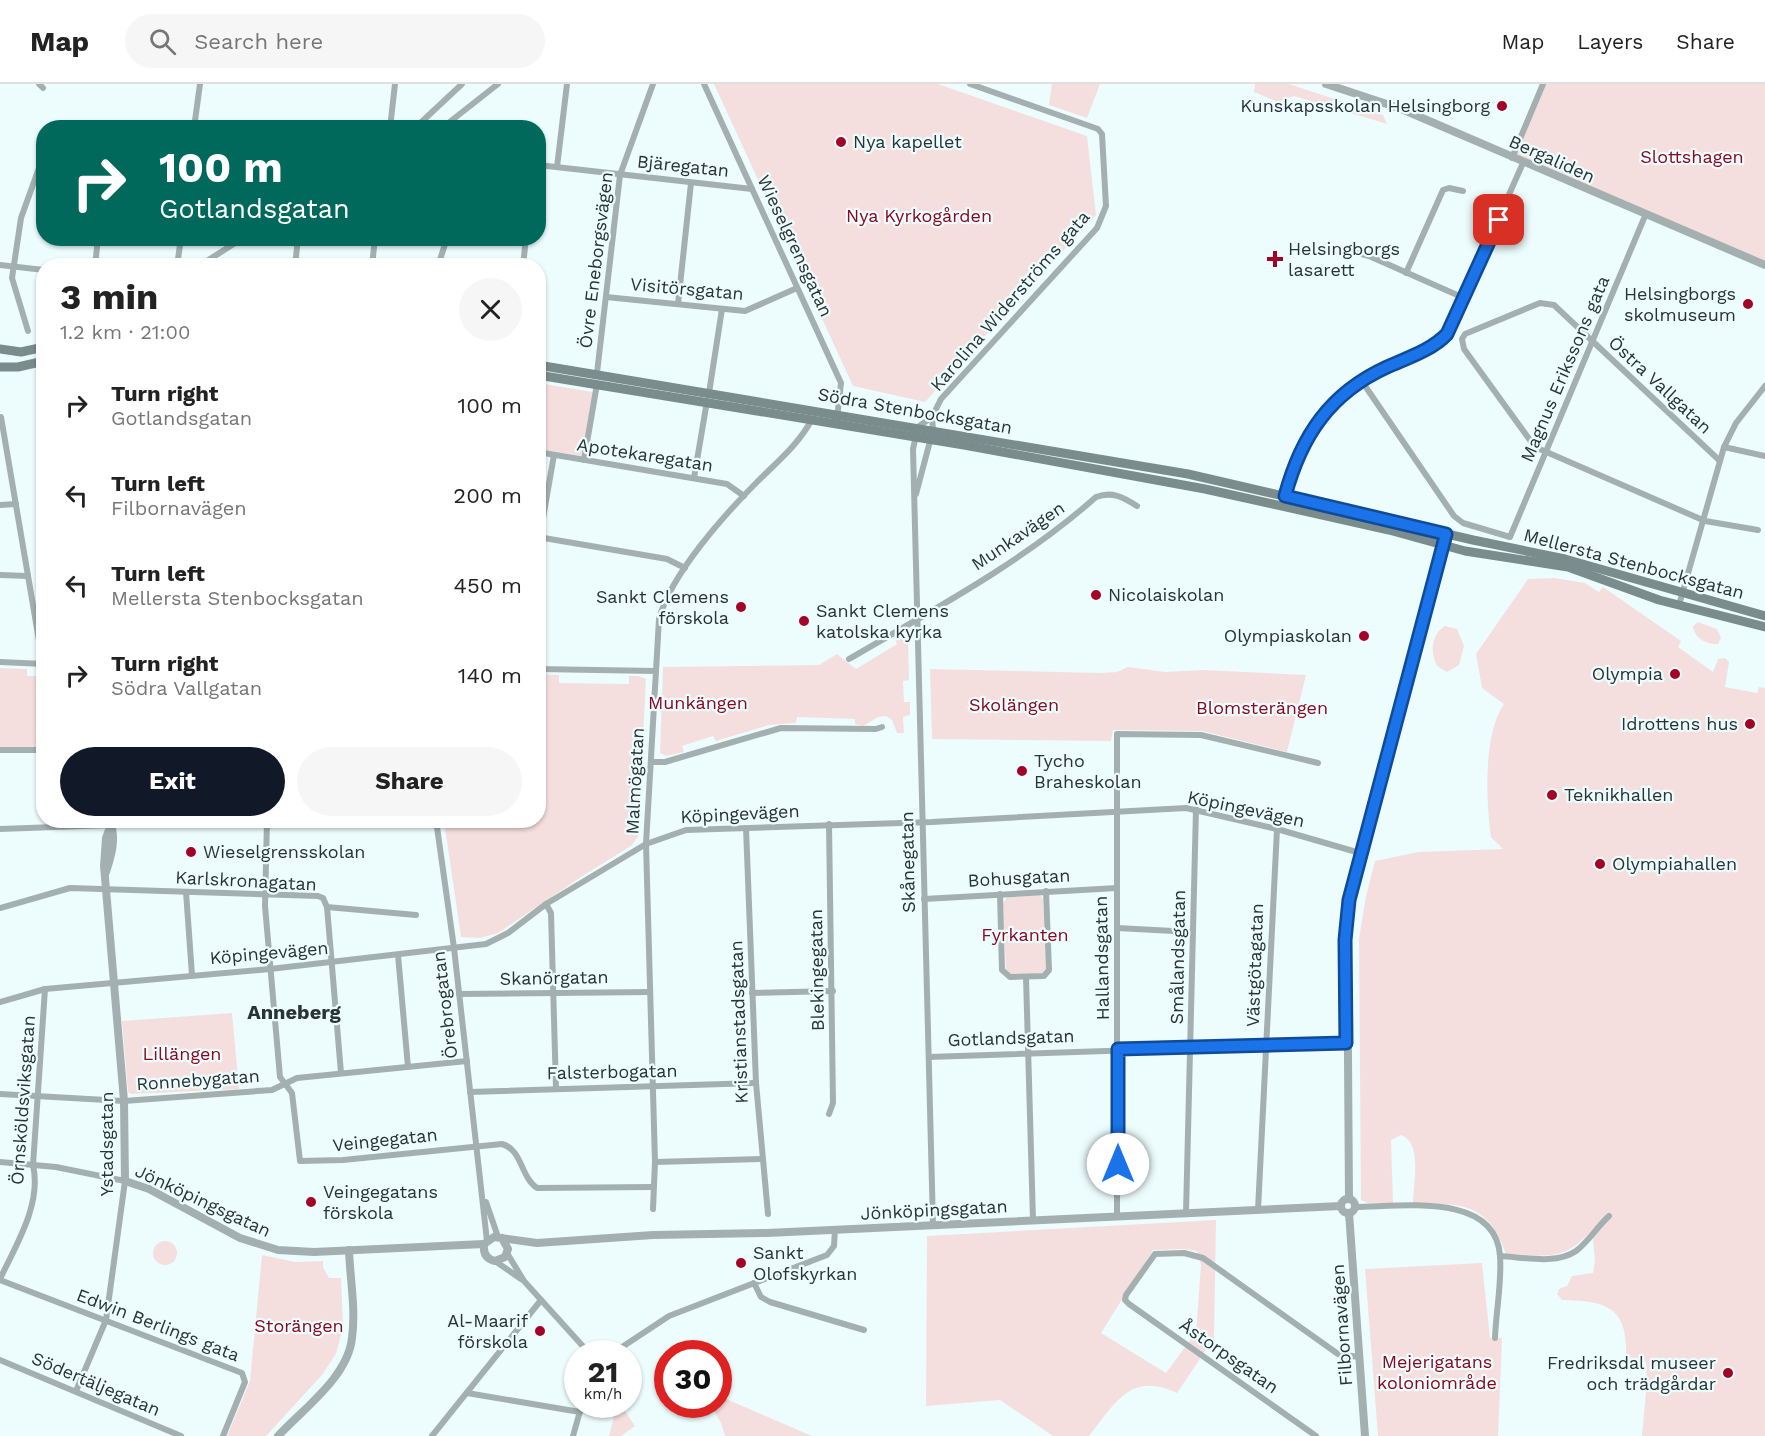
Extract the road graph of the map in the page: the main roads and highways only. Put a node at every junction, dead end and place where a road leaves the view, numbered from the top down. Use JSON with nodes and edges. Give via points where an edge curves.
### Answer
{"nodes":[{"id":1,"x":36,"y":350,"type":"edge"},
{"id":2,"x":3,"y":351,"type":"edge"},
{"id":3,"x":36,"y":363,"type":"edge"},
{"id":4,"x":546,"y":366,"type":"edge"},
{"id":5,"x":1,"y":367,"type":"edge"},
{"id":6,"x":546,"y":376,"type":"edge"},
{"id":7,"x":708,"y":397,"type":"junction"},
{"id":8,"x":932,"y":435,"type":"junction"},
{"id":9,"x":1285,"y":496,"type":"joint"},
{"id":10,"x":1282,"y":506,"type":"joint"},
{"id":11,"x":1765,"y":616,"type":"edge"},
{"id":12,"x":1765,"y":627,"type":"edge"}],
"edges":[{"from":1,"to":2,"type":"main road"},
{"from":3,"to":5,"type":"main road"},
{"from":4,"to":7,"type":"main road","name":"Södra Stenbocksgatan"},
{"from":6,"to":7,"type":"main road","name":"Södra Stenbocksgatan"},
{"from":7,"to":8,"type":"main road","name":"Södra Stenbocksgatan"},
{"from":8,"to":9,"type":"main road","name":"Södra Stenbocksgatan","via":[[1157,468]]},
{"from":8,"to":10,"type":"main road","name":"Södra Stenbocksgatan"},
{"from":9,"to":11,"type":"main road","name":"Mellersta Stenbocksgatan","via":[[1565,559]]},
{"from":10,"to":12,"type":"main road","name":"Mellersta Stenbocksgatan","via":[[1443,546],[1568,567],[1679,605]]}]}
